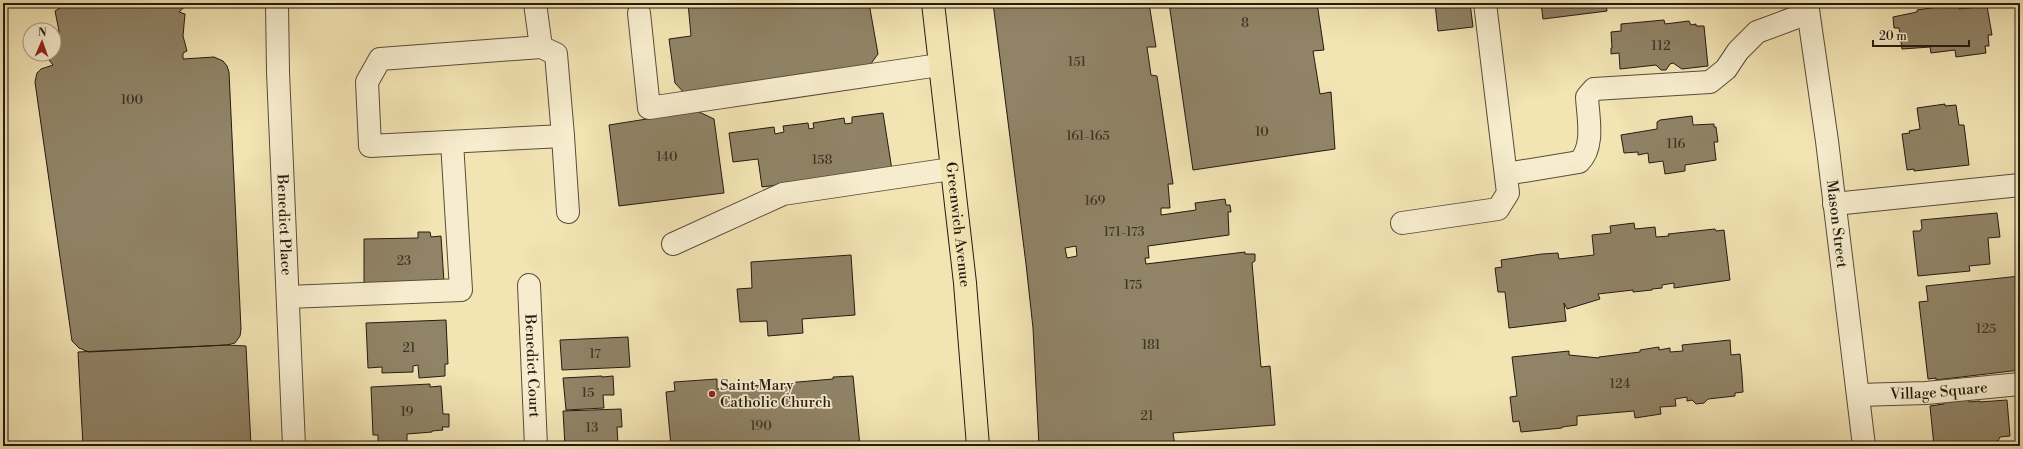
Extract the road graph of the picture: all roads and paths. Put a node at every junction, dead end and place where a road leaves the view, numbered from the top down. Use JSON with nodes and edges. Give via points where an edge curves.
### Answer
{"nodes":[{"id":1,"x":277,"y":3,"type":"edge"},
{"id":2,"x":535,"y":3,"type":"edge"},
{"id":3,"x":933,"y":3,"type":"edge"},
{"id":4,"x":1485,"y":3,"type":"edge"},
{"id":5,"x":1808,"y":8,"type":"edge"},
{"id":6,"x":639,"y":13,"type":"dead end"},
{"id":7,"x":541,"y":47,"type":"junction"},
{"id":8,"x":939,"y":65,"type":"junction"},
{"id":9,"x":563,"y":136,"type":"junction"},
{"id":10,"x":452,"y":142,"type":"junction"},
{"id":11,"x":951,"y":169,"type":"junction"},
{"id":12,"x":1506,"y":174,"type":"junction"},
{"id":13,"x":2020,"y":185,"type":"edge"},
{"id":14,"x":1834,"y":204,"type":"junction"},
{"id":15,"x":568,"y":212,"type":"dead end"},
{"id":16,"x":1402,"y":223,"type":"dead end"},
{"id":17,"x":673,"y":244,"type":"dead end"},
{"id":18,"x":529,"y":285,"type":"dead end"},
{"id":19,"x":288,"y":297,"type":"junction"},
{"id":20,"x":2020,"y":384,"type":"edge"},
{"id":21,"x":1858,"y":395,"type":"junction"},
{"id":22,"x":294,"y":446,"type":"edge"},
{"id":23,"x":536,"y":446,"type":"edge"},
{"id":24,"x":978,"y":446,"type":"edge"},
{"id":25,"x":1864,"y":446,"type":"edge"}],
"edges":[{"from":1,"to":19,"type":"street","name":"Benedict Place"},
{"from":2,"to":7,"type":"street"},
{"from":3,"to":8,"type":"main road","name":"Greenwich Avenue"},
{"from":4,"to":12,"type":"street"},
{"from":5,"to":12,"type":"street","via":[[1757,32],[1738,51],[1726,70],[1710,82],[1594,89],[1587,96],[1589,141],[1585,156],[1579,162]]},
{"from":5,"to":14,"type":"street","name":"Mason Street"},
{"from":6,"to":8,"type":"street","via":[[650,108]]},
{"from":7,"to":9,"type":"street","via":[[556,54]]},
{"from":7,"to":10,"type":"street","via":[[380,59],[367,82],[370,146]]},
{"from":8,"to":11,"type":"main road","name":"Greenwich Avenue"},
{"from":9,"to":10,"type":"street"},
{"from":9,"to":15,"type":"street"},
{"from":10,"to":19,"type":"street","via":[[461,290]]},
{"from":11,"to":17,"type":"street","via":[[783,194]]},
{"from":11,"to":24,"type":"main road","name":"Greenwich Avenue","via":[[965,283]]},
{"from":12,"to":16,"type":"street","via":[[1508,193],[1498,209]]},
{"from":13,"to":14,"type":"street"},
{"from":14,"to":21,"type":"street","name":"Mason Street"},
{"from":18,"to":23,"type":"street","name":"Benedict Court"},
{"from":19,"to":22,"type":"street","name":"Benedict Place"},
{"from":20,"to":21,"type":"street","name":"Village Square","via":[[1926,393]]},
{"from":21,"to":25,"type":"street","name":"Mason Street"}]}
